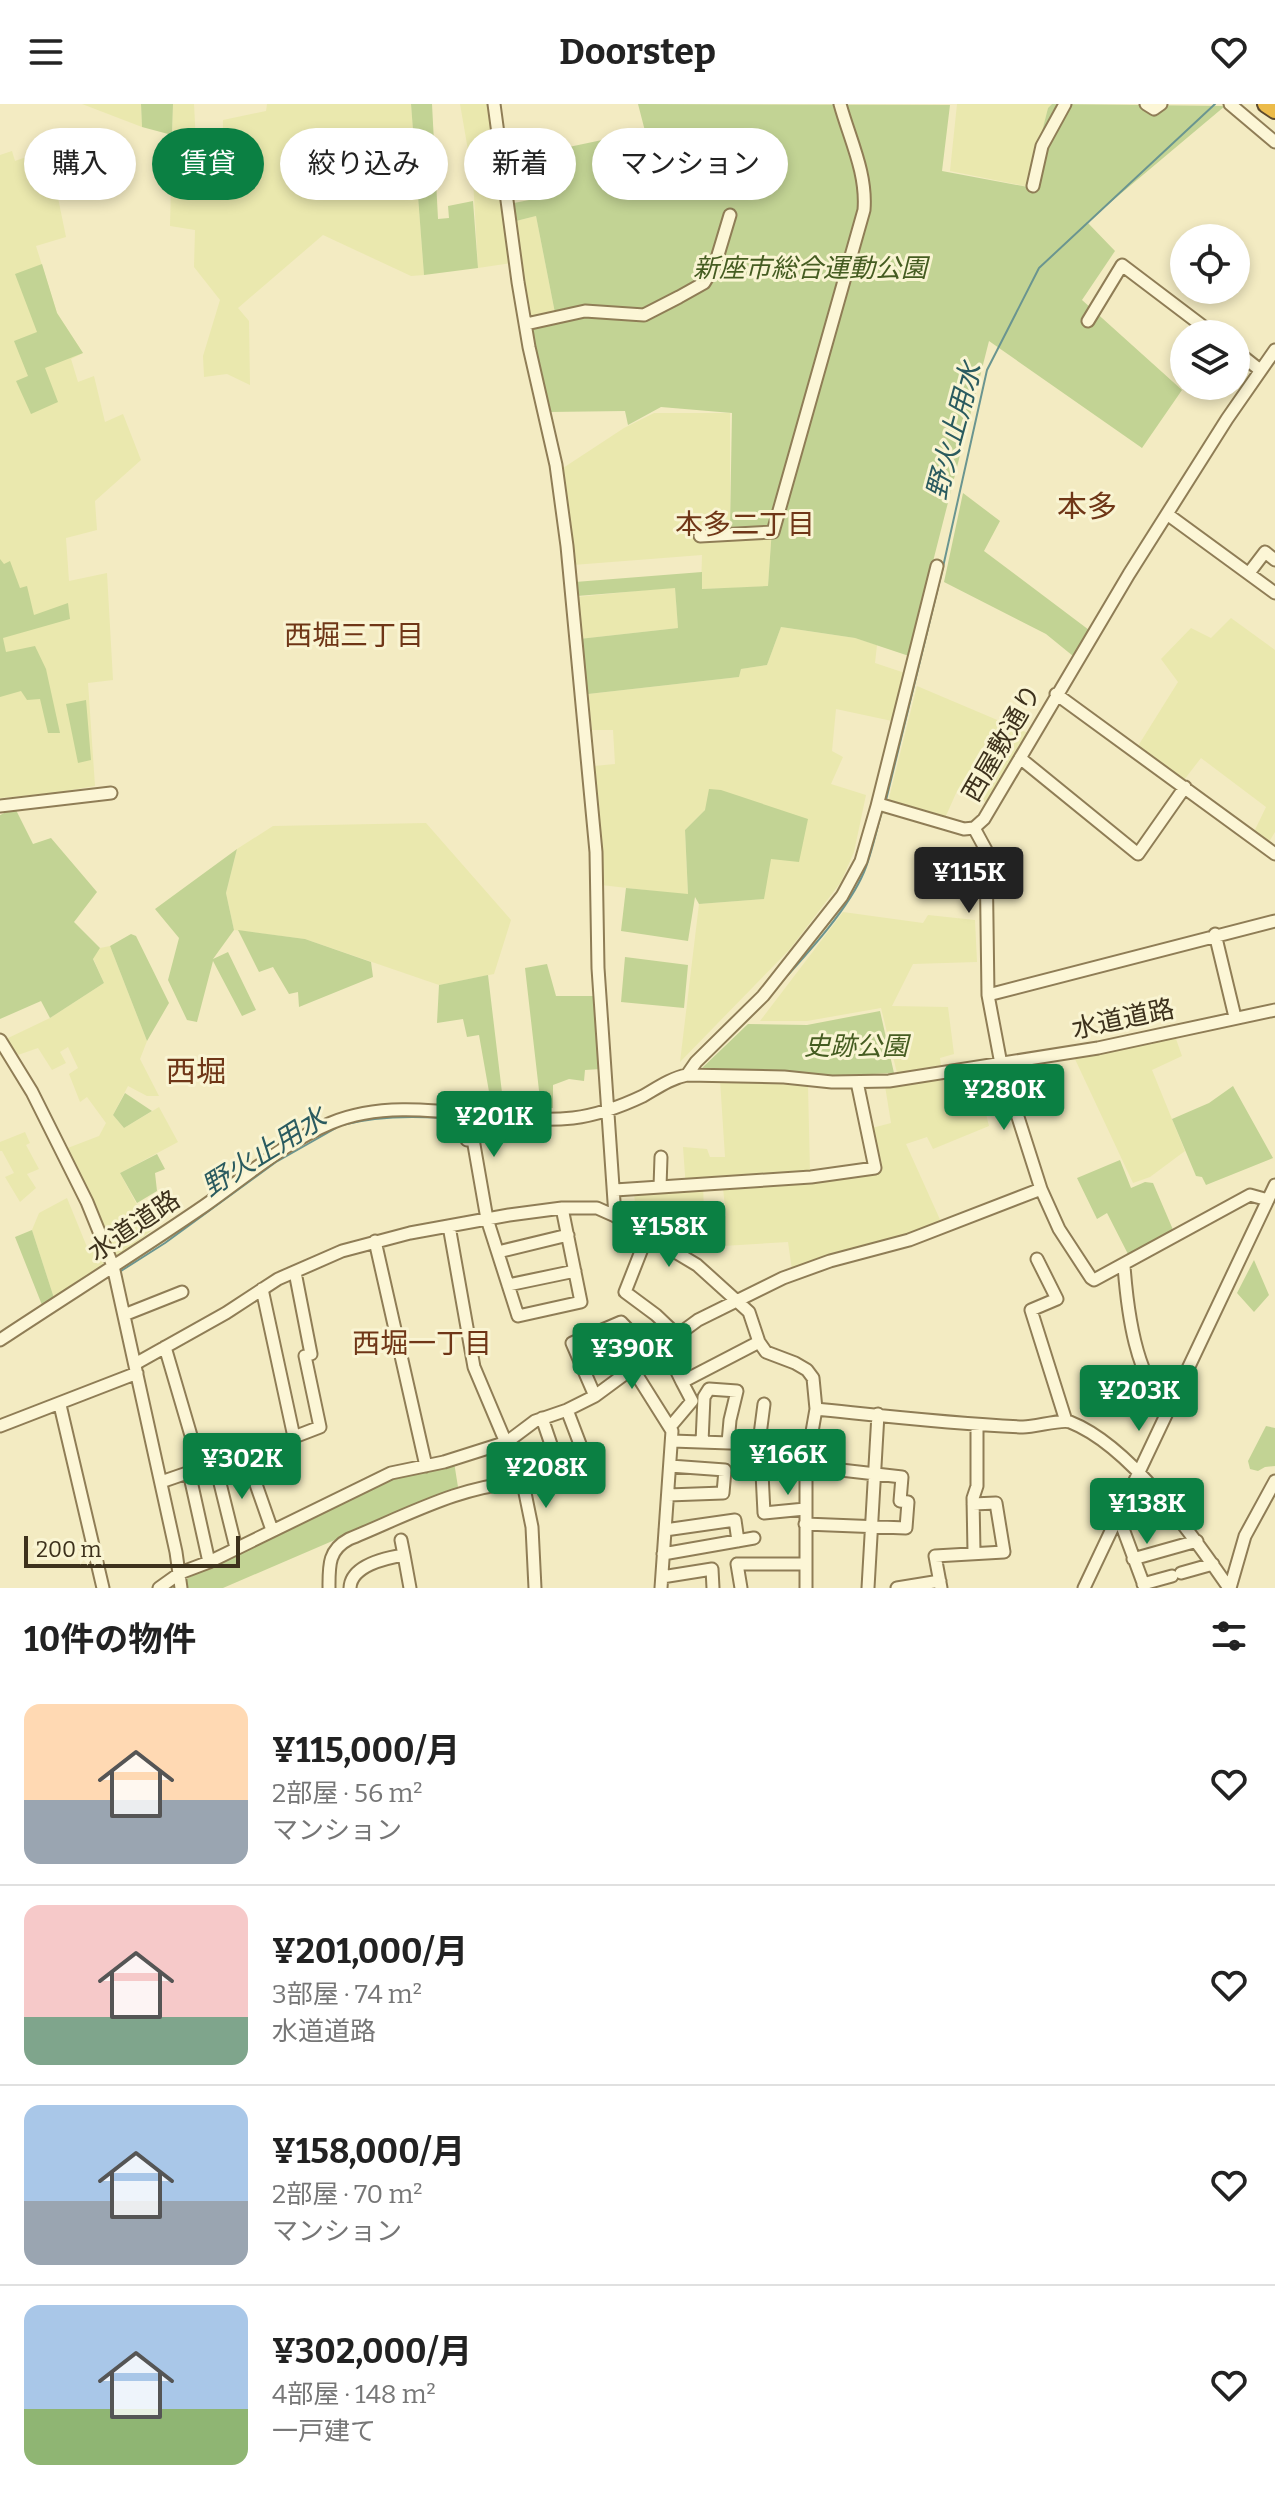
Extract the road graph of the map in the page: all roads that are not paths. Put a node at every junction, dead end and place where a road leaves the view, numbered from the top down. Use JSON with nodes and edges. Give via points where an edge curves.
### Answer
{"nodes":[{"id":1,"x":494,"y":104,"type":"edge"},
{"id":2,"x":840,"y":104,"type":"edge"},
{"id":3,"x":1065,"y":104,"type":"edge"},
{"id":4,"x":1146,"y":104,"type":"edge"},
{"id":5,"x":1161,"y":104,"type":"edge"},
{"id":6,"x":1230,"y":104,"type":"edge"},
{"id":7,"x":1266,"y":104,"type":"edge"},
{"id":8,"x":1275,"y":110,"type":"edge"},
{"id":9,"x":1275,"y":142,"type":"edge"},
{"id":10,"x":1033,"y":186,"type":"dead end"},
{"id":11,"x":730,"y":215,"type":"dead end"},
{"id":12,"x":1195,"y":320,"type":"edge"},
{"id":13,"x":1088,"y":321,"type":"dead end"},
{"id":14,"x":526,"y":324,"type":"junction"},
{"id":15,"x":1275,"y":350,"type":"edge"},
{"id":16,"x":1250,"y":362,"type":"edge"},
{"id":17,"x":1260,"y":370,"type":"junction"},
{"id":18,"x":1167,"y":514,"type":"junction"},
{"id":19,"x":700,"y":536,"type":"dead end"},
{"id":20,"x":1275,"y":560,"type":"edge"},
{"id":21,"x":937,"y":566,"type":"dead end"},
{"id":22,"x":1249,"y":573,"type":"junction"},
{"id":23,"x":1273,"y":588,"type":"edge"},
{"id":24,"x":1056,"y":694,"type":"junction"},
{"id":25,"x":1020,"y":758,"type":"junction"},
{"id":26,"x":1185,"y":787,"type":"junction"},
{"id":27,"x":111,"y":793,"type":"dead end"},
{"id":28,"x":0,"y":806,"type":"edge"},
{"id":29,"x":877,"y":806,"type":"junction"},
{"id":30,"x":974,"y":828,"type":"junction"},
{"id":31,"x":1275,"y":854,"type":"edge"},
{"id":32,"x":1275,"y":921,"type":"edge"},
{"id":33,"x":1215,"y":934,"type":"junction"},
{"id":34,"x":988,"y":995,"type":"junction"},
{"id":35,"x":1275,"y":1010,"type":"edge"},
{"id":36,"x":1235,"y":1017,"type":"junction"},
{"id":37,"x":0,"y":1040,"type":"edge"},
{"id":38,"x":1001,"y":1064,"type":"junction"},
{"id":39,"x":687,"y":1075,"type":"junction"},
{"id":40,"x":857,"y":1082,"type":"junction"},
{"id":41,"x":608,"y":1109,"type":"junction"},
{"id":42,"x":467,"y":1140,"type":"dead end"},
{"id":43,"x":661,"y":1157,"type":"dead end"},
{"id":44,"x":1275,"y":1185,"type":"edge"},
{"id":45,"x":660,"y":1187,"type":"junction"},
{"id":46,"x":1041,"y":1189,"type":"junction"},
{"id":47,"x":615,"y":1190,"type":"junction"},
{"id":48,"x":1268,"y":1200,"type":"junction"},
{"id":49,"x":562,"y":1208,"type":"junction"},
{"id":50,"x":615,"y":1216,"type":"junction"},
{"id":51,"x":487,"y":1219,"type":"junction"},
{"id":52,"x":449,"y":1226,"type":"junction"},
{"id":53,"x":568,"y":1235,"type":"junction"},
{"id":54,"x":647,"y":1236,"type":"junction"},
{"id":55,"x":375,"y":1241,"type":"junction"},
{"id":56,"x":498,"y":1252,"type":"junction"},
{"id":57,"x":1037,"y":1259,"type":"dead end"},
{"id":58,"x":113,"y":1266,"type":"junction"},
{"id":59,"x":1124,"y":1266,"type":"junction"},
{"id":60,"x":575,"y":1271,"type":"junction"},
{"id":61,"x":295,"y":1272,"type":"junction"},
{"id":62,"x":508,"y":1285,"type":"junction"},
{"id":63,"x":262,"y":1289,"type":"junction"},
{"id":64,"x":182,"y":1292,"type":"dead end"},
{"id":65,"x":738,"y":1302,"type":"junction"},
{"id":66,"x":124,"y":1315,"type":"junction"},
{"id":67,"x":676,"y":1334,"type":"junction"},
{"id":68,"x":0,"y":1340,"type":"edge"},
{"id":69,"x":759,"y":1342,"type":"junction"},
{"id":70,"x":663,"y":1343,"type":"junction"},
{"id":71,"x":165,"y":1347,"type":"junction"},
{"id":72,"x":651,"y":1353,"type":"junction"},
{"id":73,"x":136,"y":1368,"type":"junction"},
{"id":74,"x":633,"y":1369,"type":"junction"},
{"id":75,"x":682,"y":1382,"type":"junction"},
{"id":76,"x":595,"y":1396,"type":"junction"},
{"id":77,"x":764,"y":1404,"type":"dead end"},
{"id":78,"x":60,"y":1405,"type":"junction"},
{"id":79,"x":1171,"y":1407,"type":"junction"},
{"id":80,"x":816,"y":1409,"type":"junction"},
{"id":81,"x":567,"y":1410,"type":"junction"},
{"id":82,"x":878,"y":1414,"type":"junction"},
{"id":83,"x":542,"y":1418,"type":"junction"},
{"id":84,"x":1066,"y":1421,"type":"junction"},
{"id":85,"x":977,"y":1425,"type":"junction"},
{"id":86,"x":0,"y":1426,"type":"edge"},
{"id":87,"x":670,"y":1427,"type":"junction"},
{"id":88,"x":192,"y":1439,"type":"dead end"},
{"id":89,"x":672,"y":1441,"type":"junction"},
{"id":90,"x":507,"y":1442,"type":"junction"},
{"id":91,"x":702,"y":1442,"type":"junction"},
{"id":92,"x":728,"y":1443,"type":"junction"},
{"id":93,"x":760,"y":1448,"type":"junction"},
{"id":94,"x":583,"y":1452,"type":"dead end"},
{"id":95,"x":806,"y":1460,"type":"junction"},
{"id":96,"x":215,"y":1463,"type":"junction"},
{"id":97,"x":558,"y":1465,"type":"dead end"},
{"id":98,"x":426,"y":1466,"type":"junction"},
{"id":99,"x":670,"y":1466,"type":"junction"},
{"id":100,"x":189,"y":1472,"type":"junction"},
{"id":101,"x":1139,"y":1473,"type":"junction"},
{"id":102,"x":875,"y":1474,"type":"junction"},
{"id":103,"x":1275,"y":1481,"type":"edge"},
{"id":104,"x":161,"y":1482,"type":"junction"},
{"id":105,"x":523,"y":1483,"type":"junction"},
{"id":106,"x":668,"y":1495,"type":"junction"},
{"id":107,"x":973,"y":1504,"type":"junction"},
{"id":108,"x":805,"y":1509,"type":"junction"},
{"id":109,"x":1119,"y":1518,"type":"junction"},
{"id":110,"x":805,"y":1524,"type":"junction"},
{"id":111,"x":872,"y":1526,"type":"junction"},
{"id":112,"x":272,"y":1530,"type":"junction"},
{"id":113,"x":665,"y":1530,"type":"junction"},
{"id":114,"x":754,"y":1538,"type":"dead end"},
{"id":115,"x":401,"y":1540,"type":"dead end"},
{"id":116,"x":738,"y":1541,"type":"junction"},
{"id":117,"x":1197,"y":1541,"type":"junction"},
{"id":118,"x":236,"y":1548,"type":"junction"},
{"id":119,"x":974,"y":1552,"type":"junction"},
{"id":120,"x":663,"y":1554,"type":"junction"},
{"id":121,"x":404,"y":1555,"type":"junction"},
{"id":122,"x":1133,"y":1559,"type":"junction"},
{"id":123,"x":209,"y":1562,"type":"junction"},
{"id":124,"x":805,"y":1564,"type":"junction"},
{"id":125,"x":1213,"y":1564,"type":"junction"},
{"id":126,"x":180,"y":1573,"type":"junction"},
{"id":127,"x":662,"y":1582,"type":"edge"},
{"id":128,"x":940,"y":1585,"type":"edge"},
{"id":129,"x":1144,"y":1586,"type":"edge"},
{"id":130,"x":103,"y":1588,"type":"edge"},
{"id":131,"x":159,"y":1588,"type":"edge"},
{"id":132,"x":181,"y":1588,"type":"edge"},
{"id":133,"x":329,"y":1588,"type":"edge"},
{"id":134,"x":350,"y":1588,"type":"edge"},
{"id":135,"x":410,"y":1588,"type":"edge"},
{"id":136,"x":535,"y":1588,"type":"edge"},
{"id":137,"x":713,"y":1588,"type":"edge"},
{"id":138,"x":741,"y":1588,"type":"edge"},
{"id":139,"x":806,"y":1588,"type":"edge"},
{"id":140,"x":868,"y":1588,"type":"edge"},
{"id":141,"x":897,"y":1588,"type":"edge"},
{"id":142,"x":1084,"y":1588,"type":"edge"},
{"id":143,"x":1229,"y":1588,"type":"edge"}],
"edges":[{"from":1,"to":14,"type":"street"},
{"from":2,"to":19,"type":"street","via":[[861,167],[864,210],[773,532]]},
{"from":3,"to":10,"type":"street","via":[[1042,146]]},
{"from":4,"to":5,"type":"street","via":[[1154,109]]},
{"from":6,"to":9,"type":"street"},
{"from":7,"to":8,"type":"highway"},
{"from":11,"to":14,"type":"street","via":[[704,283],[679,297],[644,315],[585,311]]},
{"from":12,"to":13,"type":"street","via":[[1122,265]]},
{"from":14,"to":41,"type":"street","via":[[556,465],[583,701]]},
{"from":15,"to":17,"type":"street","name":"西屋敷通り"},
{"from":16,"to":17,"type":"street"},
{"from":17,"to":18,"type":"street","name":"西屋敷通り"},
{"from":18,"to":22,"type":"street"},
{"from":18,"to":24,"type":"street","name":"西屋敷通り"},
{"from":20,"to":22,"type":"street","via":[[1265,552]]},
{"from":21,"to":29,"type":"street"},
{"from":22,"to":23,"type":"street"},
{"from":24,"to":25,"type":"street","name":"西屋敷通り"},
{"from":24,"to":26,"type":"street"},
{"from":25,"to":26,"type":"street","via":[[1138,854]]},
{"from":25,"to":30,"type":"street","name":"西屋敷通り"},
{"from":26,"to":31,"type":"street"},
{"from":27,"to":28,"type":"street"},
{"from":29,"to":30,"type":"street","name":"西屋敷通り"},
{"from":29,"to":39,"type":"street","via":[[861,861],[842,896],[763,996]]},
{"from":30,"to":34,"type":"street","via":[[986,850]]},
{"from":32,"to":33,"type":"street"},
{"from":33,"to":34,"type":"street"},
{"from":33,"to":36,"type":"street"},
{"from":34,"to":38,"type":"street"},
{"from":35,"to":36,"type":"street","name":"水道道路"},
{"from":36,"to":38,"type":"street","name":"水道道路"},
{"from":37,"to":58,"type":"street","via":[[87,1202]]},
{"from":38,"to":40,"type":"street","name":"水道道路"},
{"from":38,"to":46,"type":"street"},
{"from":39,"to":40,"type":"street","name":"水道道路"},
{"from":39,"to":41,"type":"street","name":"水道道路"},
{"from":40,"to":45,"type":"street","via":[[875,1168]]},
{"from":41,"to":47,"type":"street"},
{"from":41,"to":58,"type":"street","name":"水道道路","via":[[565,1118],[421,1111],[348,1117],[289,1147]]},
{"from":42,"to":51,"type":"street","via":[[473,1139]]},
{"from":43,"to":45,"type":"street"},
{"from":44,"to":48,"type":"street"},
{"from":45,"to":47,"type":"street"},
{"from":46,"to":59,"type":"street","via":[[1091,1278]]},
{"from":46,"to":65,"type":"street","via":[[909,1240],[783,1278]]},
{"from":47,"to":50,"type":"street"},
{"from":48,"to":59,"type":"street","via":[[1250,1195]]},
{"from":48,"to":79,"type":"street"},
{"from":49,"to":50,"type":"street","via":[[597,1208]]},
{"from":49,"to":51,"type":"street"},
{"from":49,"to":53,"type":"street"},
{"from":50,"to":54,"type":"street"},
{"from":51,"to":52,"type":"street"},
{"from":51,"to":56,"type":"street"},
{"from":52,"to":55,"type":"street"},
{"from":52,"to":90,"type":"street","via":[[474,1367]]},
{"from":53,"to":56,"type":"street"},
{"from":53,"to":60,"type":"street"},
{"from":54,"to":65,"type":"street","via":[[697,1265]]},
{"from":54,"to":67,"type":"street","via":[[625,1292]]},
{"from":55,"to":61,"type":"street"},
{"from":55,"to":98,"type":"street"},
{"from":56,"to":62,"type":"street"},
{"from":57,"to":84,"type":"street","via":[[1057,1299],[1031,1310]]},
{"from":58,"to":66,"type":"street"},
{"from":58,"to":68,"type":"street","name":"水道道路"},
{"from":59,"to":79,"type":"street","via":[[1128,1309],[1145,1374]]},
{"from":60,"to":62,"type":"street"},
{"from":60,"to":62,"type":"street","via":[[581,1302],[518,1316]]},
{"from":61,"to":63,"type":"street"},
{"from":61,"to":63,"type":"street","via":[[320,1427],[294,1437]]},
{"from":63,"to":71,"type":"street"},
{"from":64,"to":66,"type":"street"},
{"from":65,"to":67,"type":"street"},
{"from":65,"to":69,"type":"street","via":[[749,1312]]},
{"from":66,"to":73,"type":"street"},
{"from":67,"to":70,"type":"street"},
{"from":69,"to":75,"type":"street"},
{"from":69,"to":80,"type":"street","via":[[766,1352],[807,1370],[813,1378]]},
{"from":70,"to":72,"type":"street"},
{"from":70,"to":75,"type":"street"},
{"from":71,"to":73,"type":"street"},
{"from":71,"to":88,"type":"street"},
{"from":72,"to":74,"type":"street"},
{"from":72,"to":76,"type":"street","via":[[621,1322],[572,1343]]},
{"from":73,"to":78,"type":"street"},
{"from":73,"to":104,"type":"street"},
{"from":74,"to":76,"type":"street"},
{"from":74,"to":87,"type":"street"},
{"from":75,"to":87,"type":"street","via":[[692,1401]]},
{"from":76,"to":81,"type":"street"},
{"from":77,"to":93,"type":"street"},
{"from":78,"to":86,"type":"street"},
{"from":78,"to":130,"type":"street"},
{"from":79,"to":101,"type":"street"},
{"from":80,"to":82,"type":"street"},
{"from":80,"to":95,"type":"street"},
{"from":81,"to":83,"type":"street"},
{"from":81,"to":94,"type":"street"},
{"from":82,"to":85,"type":"street"},
{"from":82,"to":102,"type":"street"},
{"from":83,"to":90,"type":"street"},
{"from":83,"to":97,"type":"street"},
{"from":84,"to":85,"type":"street","via":[[1037,1427]]},
{"from":84,"to":101,"type":"street","via":[[1086,1430]]},
{"from":85,"to":107,"type":"street"},
{"from":87,"to":89,"type":"street"},
{"from":89,"to":91,"type":"street"},
{"from":89,"to":99,"type":"street"},
{"from":90,"to":98,"type":"street"},
{"from":90,"to":105,"type":"street"},
{"from":91,"to":92,"type":"street"},
{"from":91,"to":92,"type":"street","via":[[709,1389],[737,1391]]},
{"from":92,"to":93,"type":"street"},
{"from":93,"to":95,"type":"street"},
{"from":93,"to":108,"type":"street","via":[[764,1513]]},
{"from":95,"to":102,"type":"street"},
{"from":95,"to":108,"type":"street"},
{"from":96,"to":100,"type":"street"},
{"from":96,"to":112,"type":"street","via":[[245,1453]]},
{"from":96,"to":118,"type":"street"},
{"from":98,"to":112,"type":"street","via":[[391,1473]]},
{"from":99,"to":106,"type":"street"},
{"from":99,"to":106,"type":"street","via":[[725,1470],[723,1493]]},
{"from":100,"to":104,"type":"street"},
{"from":100,"to":123,"type":"street"},
{"from":101,"to":109,"type":"street"},
{"from":101,"to":117,"type":"street"},
{"from":102,"to":111,"type":"street"},
{"from":102,"to":111,"type":"street","via":[[902,1477],[900,1501],[908,1502],[906,1528]]},
{"from":103,"to":143,"type":"street","via":[[1245,1536]]},
{"from":104,"to":126,"type":"street"},
{"from":105,"to":133,"type":"street","via":[[466,1492],[339,1544],[329,1565]]},
{"from":105,"to":136,"type":"street"},
{"from":106,"to":113,"type":"street"},
{"from":107,"to":119,"type":"street"},
{"from":107,"to":119,"type":"street","via":[[996,1503],[1004,1552]]},
{"from":108,"to":110,"type":"street"},
{"from":109,"to":122,"type":"street"},
{"from":109,"to":142,"type":"street"},
{"from":110,"to":111,"type":"street"},
{"from":110,"to":124,"type":"street"},
{"from":111,"to":140,"type":"street"},
{"from":112,"to":118,"type":"street"},
{"from":113,"to":116,"type":"street","via":[[735,1520]]},
{"from":113,"to":120,"type":"street"},
{"from":114,"to":116,"type":"street"},
{"from":115,"to":121,"type":"street"},
{"from":116,"to":120,"type":"street"},
{"from":117,"to":122,"type":"street"},
{"from":117,"to":125,"type":"street"},
{"from":118,"to":123,"type":"street"},
{"from":119,"to":128,"type":"street","via":[[935,1556]]},
{"from":120,"to":127,"type":"street"},
{"from":121,"to":134,"type":"street","via":[[358,1570]]},
{"from":121,"to":135,"type":"street"},
{"from":122,"to":129,"type":"street"},
{"from":123,"to":126,"type":"street"},
{"from":124,"to":138,"type":"street","via":[[737,1564]]},
{"from":124,"to":139,"type":"street"},
{"from":125,"to":129,"type":"street"},
{"from":125,"to":143,"type":"street"},
{"from":126,"to":131,"type":"street"},
{"from":126,"to":132,"type":"street"},
{"from":127,"to":137,"type":"street","via":[[712,1569]]},
{"from":128,"to":141,"type":"street"}]}
